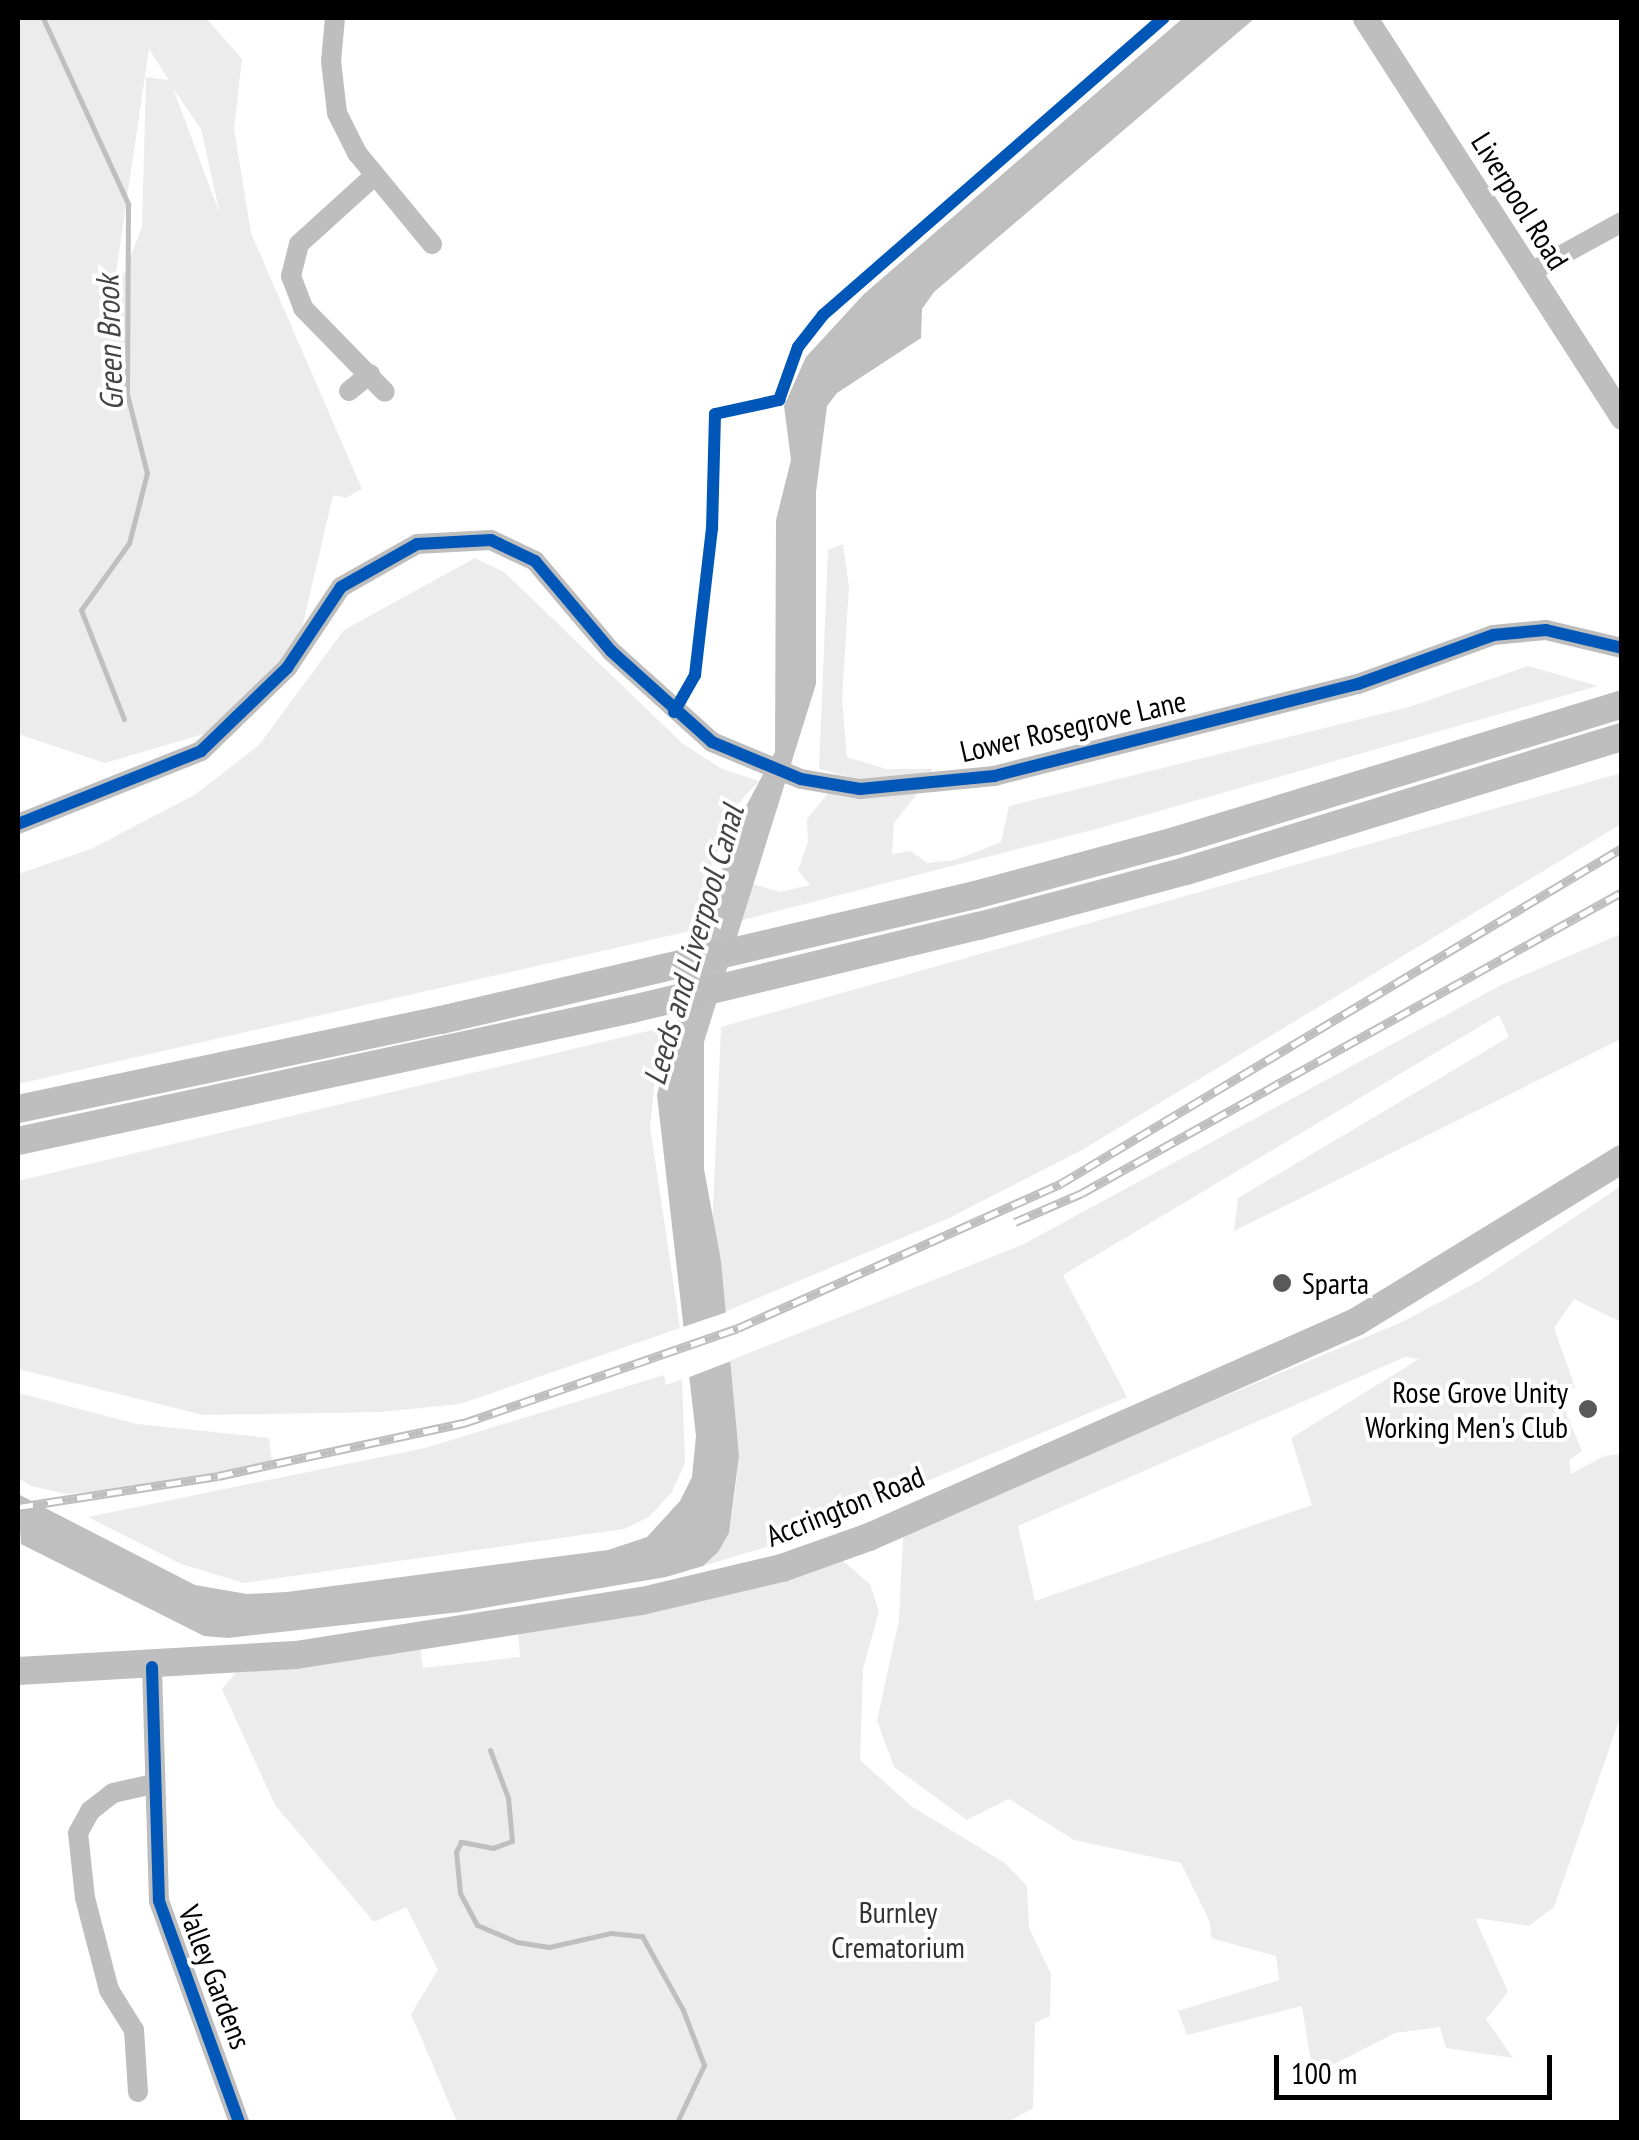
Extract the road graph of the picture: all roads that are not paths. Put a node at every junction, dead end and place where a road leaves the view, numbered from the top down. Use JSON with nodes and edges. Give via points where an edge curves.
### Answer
{"nodes":[{"id":1,"x":335,"y":18,"type":"edge"},
{"id":2,"x":1365,"y":18,"type":"edge"},
{"id":3,"x":374,"y":176,"type":"junction"},
{"id":4,"x":1622,"y":222,"type":"edge"},
{"id":5,"x":432,"y":244,"type":"dead end"},
{"id":6,"x":1527,"y":274,"type":"junction"},
{"id":7,"x":370,"y":374,"type":"junction"},
{"id":8,"x":349,"y":391,"type":"dead end"},
{"id":9,"x":384,"y":392,"type":"dead end"},
{"id":10,"x":1619,"y":410,"type":"edge"},
{"id":11,"x":1622,"y":648,"type":"edge"},
{"id":12,"x":1622,"y":704,"type":"edge"},
{"id":13,"x":1622,"y":737,"type":"edge"},
{"id":14,"x":18,"y":824,"type":"edge"},
{"id":15,"x":18,"y":1109,"type":"edge"},
{"id":16,"x":18,"y":1141,"type":"edge"},
{"id":17,"x":1622,"y":1159,"type":"edge"},
{"id":18,"x":152,"y":1666,"type":"junction"},
{"id":19,"x":18,"y":1671,"type":"edge"},
{"id":20,"x":153,"y":1784,"type":"junction"},
{"id":21,"x":138,"y":2092,"type":"dead end"},
{"id":22,"x":238,"y":2122,"type":"edge"}],
"edges":[{"from":1,"to":3,"type":"street","via":[[337,113]]},
{"from":2,"to":6,"type":"main road","name":"Liverpool Road"},
{"from":3,"to":5,"type":"street"},
{"from":3,"to":7,"type":"street","via":[[300,244],[291,276],[303,308]]},
{"from":4,"to":6,"type":"street"},
{"from":6,"to":10,"type":"main road","name":"Liverpool Road"},
{"from":7,"to":8,"type":"street"},
{"from":7,"to":9,"type":"street"},
{"from":11,"to":14,"type":"street","name":"Lower Rosegrove Lane","via":[[1546,630],[1493,635],[1343,688],[994,776],[860,789],[801,779],[712,742],[611,651],[536,561],[491,540],[417,544],[341,587],[287,668],[201,751]]},
{"from":12,"to":15,"type":"highway","via":[[1175,841],[778,942]]},
{"from":13,"to":16,"type":"highway","via":[[1186,871],[779,975]]},
{"from":17,"to":18,"type":"highway","name":"Accrington Road","via":[[1356,1322],[800,1562],[706,1590],[518,1624],[296,1655]]},
{"from":18,"to":19,"type":"highway","name":"Accrington Road"},
{"from":18,"to":20,"type":"street","name":"Valley Gardens"},
{"from":20,"to":21,"type":"street","via":[[112,1793],[90,1811],[78,1834],[85,1898],[109,1990],[134,2030]]},
{"from":20,"to":22,"type":"street","name":"Valley Gardens","via":[[159,1901],[183,1982],[219,2052]]}]}
